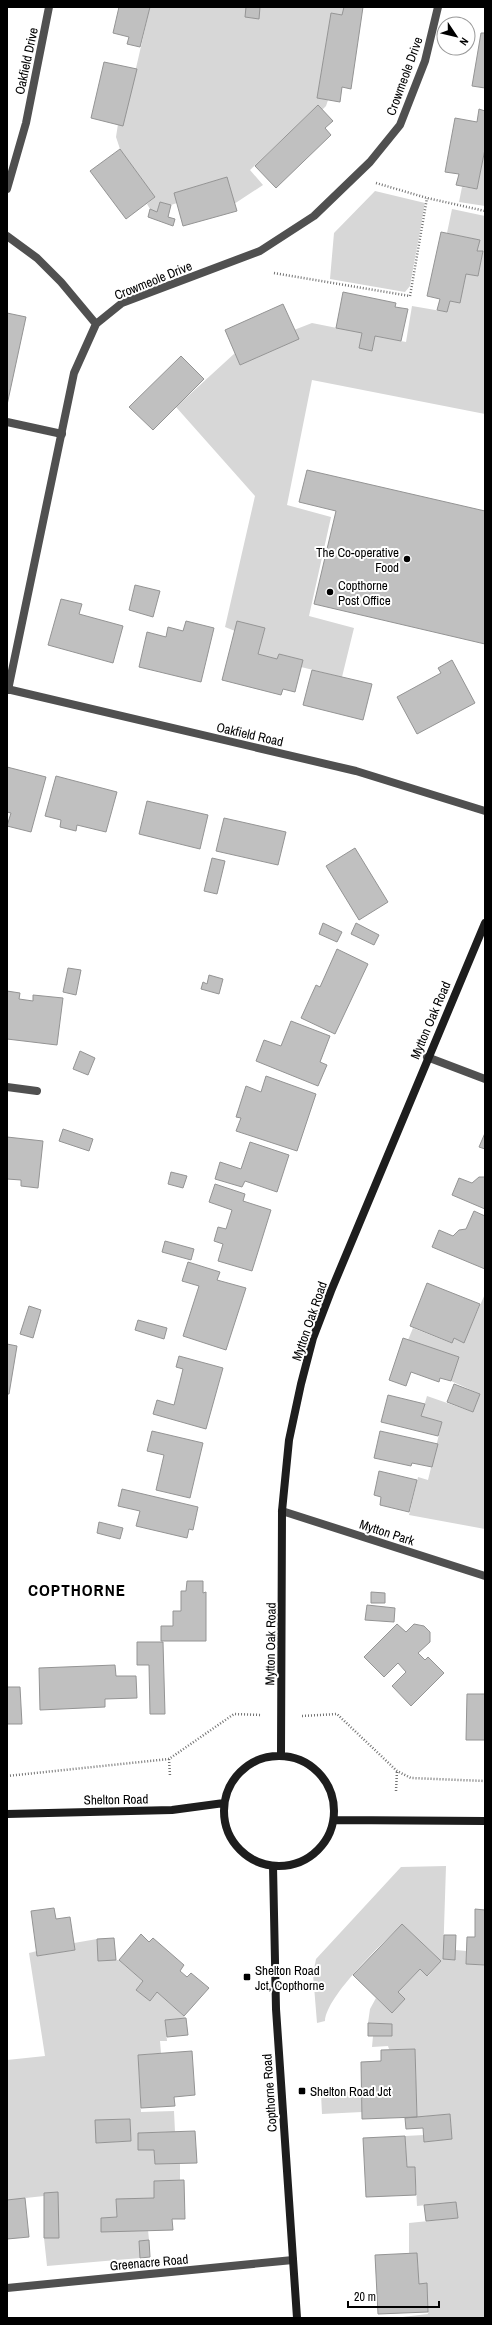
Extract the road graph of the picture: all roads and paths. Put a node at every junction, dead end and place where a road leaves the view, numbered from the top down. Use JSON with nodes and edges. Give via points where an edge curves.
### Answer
{"nodes":[{"id":1,"x":50,"y":7,"type":"edge"},
{"id":2,"x":438,"y":7,"type":"edge"},
{"id":3,"x":354,"y":178,"type":"junction"},
{"id":4,"x":7,"y":189,"type":"edge"},
{"id":5,"x":427,"y":198,"type":"junction"},
{"id":6,"x":485,"y":211,"type":"edge"},
{"id":7,"x":7,"y":236,"type":"edge"},
{"id":8,"x":274,"y":273,"type":"dead end"},
{"id":9,"x":96,"y":324,"type":"junction"},
{"id":10,"x":7,"y":422,"type":"edge"},
{"id":11,"x":62,"y":434,"type":"junction"},
{"id":12,"x":8,"y":690,"type":"edge"},
{"id":13,"x":485,"y":811,"type":"edge"},
{"id":14,"x":485,"y":923,"type":"edge"},
{"id":15,"x":427,"y":1057,"type":"junction"},
{"id":16,"x":485,"y":1079,"type":"edge"},
{"id":17,"x":7,"y":1087,"type":"edge"},
{"id":18,"x":36,"y":1091,"type":"dead end"},
{"id":19,"x":282,"y":1511,"type":"junction"},
{"id":20,"x":485,"y":1576,"type":"edge"},
{"id":21,"x":246,"y":1713,"type":"dead end"},
{"id":22,"x":323,"y":1715,"type":"dead end"},
{"id":23,"x":281,"y":1755,"type":"junction"},
{"id":24,"x":169,"y":1759,"type":"junction"},
{"id":25,"x":397,"y":1771,"type":"junction"},
{"id":26,"x":7,"y":1776,"type":"edge"},
{"id":27,"x":170,"y":1776,"type":"dead end"},
{"id":28,"x":485,"y":1781,"type":"edge"},
{"id":29,"x":396,"y":1791,"type":"dead end"},
{"id":30,"x":224,"y":1803,"type":"junction"},
{"id":31,"x":7,"y":1814,"type":"edge"},
{"id":32,"x":334,"y":1820,"type":"junction"},
{"id":33,"x":485,"y":1821,"type":"edge"},
{"id":34,"x":273,"y":1866,"type":"junction"},
{"id":35,"x":293,"y":2260,"type":"junction"},
{"id":36,"x":7,"y":2288,"type":"edge"},
{"id":37,"x":297,"y":2318,"type":"edge"}],
"edges":[{"from":1,"to":4,"type":"street","name":"Oakfield Drive","via":[[26,123]]},
{"from":2,"to":3,"type":"street","name":"Crowmeole Drive","via":[[425,61],[400,125]]},
{"from":3,"to":5,"type":"path"},
{"from":3,"to":9,"type":"street","name":"Crowmeole Drive","via":[[314,216],[260,251],[122,303]]},
{"from":5,"to":6,"type":"path"},
{"from":5,"to":8,"type":"path","via":[[410,296]]},
{"from":7,"to":9,"type":"street","via":[[37,258]]},
{"from":9,"to":11,"type":"street","name":"Crowmeole Drive","via":[[74,374]]},
{"from":10,"to":11,"type":"street"},
{"from":11,"to":12,"type":"street","name":"Crowmeole Drive"},
{"from":12,"to":13,"type":"street","name":"Oakfield Road","via":[[356,771]]},
{"from":14,"to":15,"type":"main road","name":"Mytton Oak Road"},
{"from":15,"to":16,"type":"street"},
{"from":15,"to":19,"type":"main road","name":"Mytton Oak Road","via":[[314,1338],[289,1440]]},
{"from":17,"to":18,"type":"street"},
{"from":19,"to":20,"type":"street","name":"Mytton Park"},
{"from":19,"to":23,"type":"main road","name":"Mytton Oak Road"},
{"from":21,"to":24,"type":"path","via":[[234,1714]]},
{"from":22,"to":25,"type":"path","via":[[337,1714]]},
{"from":23,"to":30,"type":"main road","via":[[264,1756],[250,1763],[237,1774]]},
{"from":23,"to":32,"type":"main road","via":[[299,1758],[316,1768],[328,1783],[332,1795]]},
{"from":24,"to":26,"type":"path"},
{"from":24,"to":27,"type":"path"},
{"from":25,"to":28,"type":"path","via":[[411,1778]]},
{"from":25,"to":29,"type":"path"},
{"from":30,"to":31,"type":"main road","name":"Shelton Road","via":[[172,1810]]},
{"from":30,"to":34,"type":"main road","via":[[224,1820],[237,1847],[256,1862]]},
{"from":32,"to":33,"type":"main road"},
{"from":32,"to":34,"type":"main road","via":[[323,1845],[313,1855],[300,1862]]},
{"from":34,"to":35,"type":"main road","name":"Copthorne Road","via":[[276,2001]]},
{"from":35,"to":36,"type":"street","name":"Greenacre Road"},
{"from":35,"to":37,"type":"main road","name":"Copthorne Road"}]}
